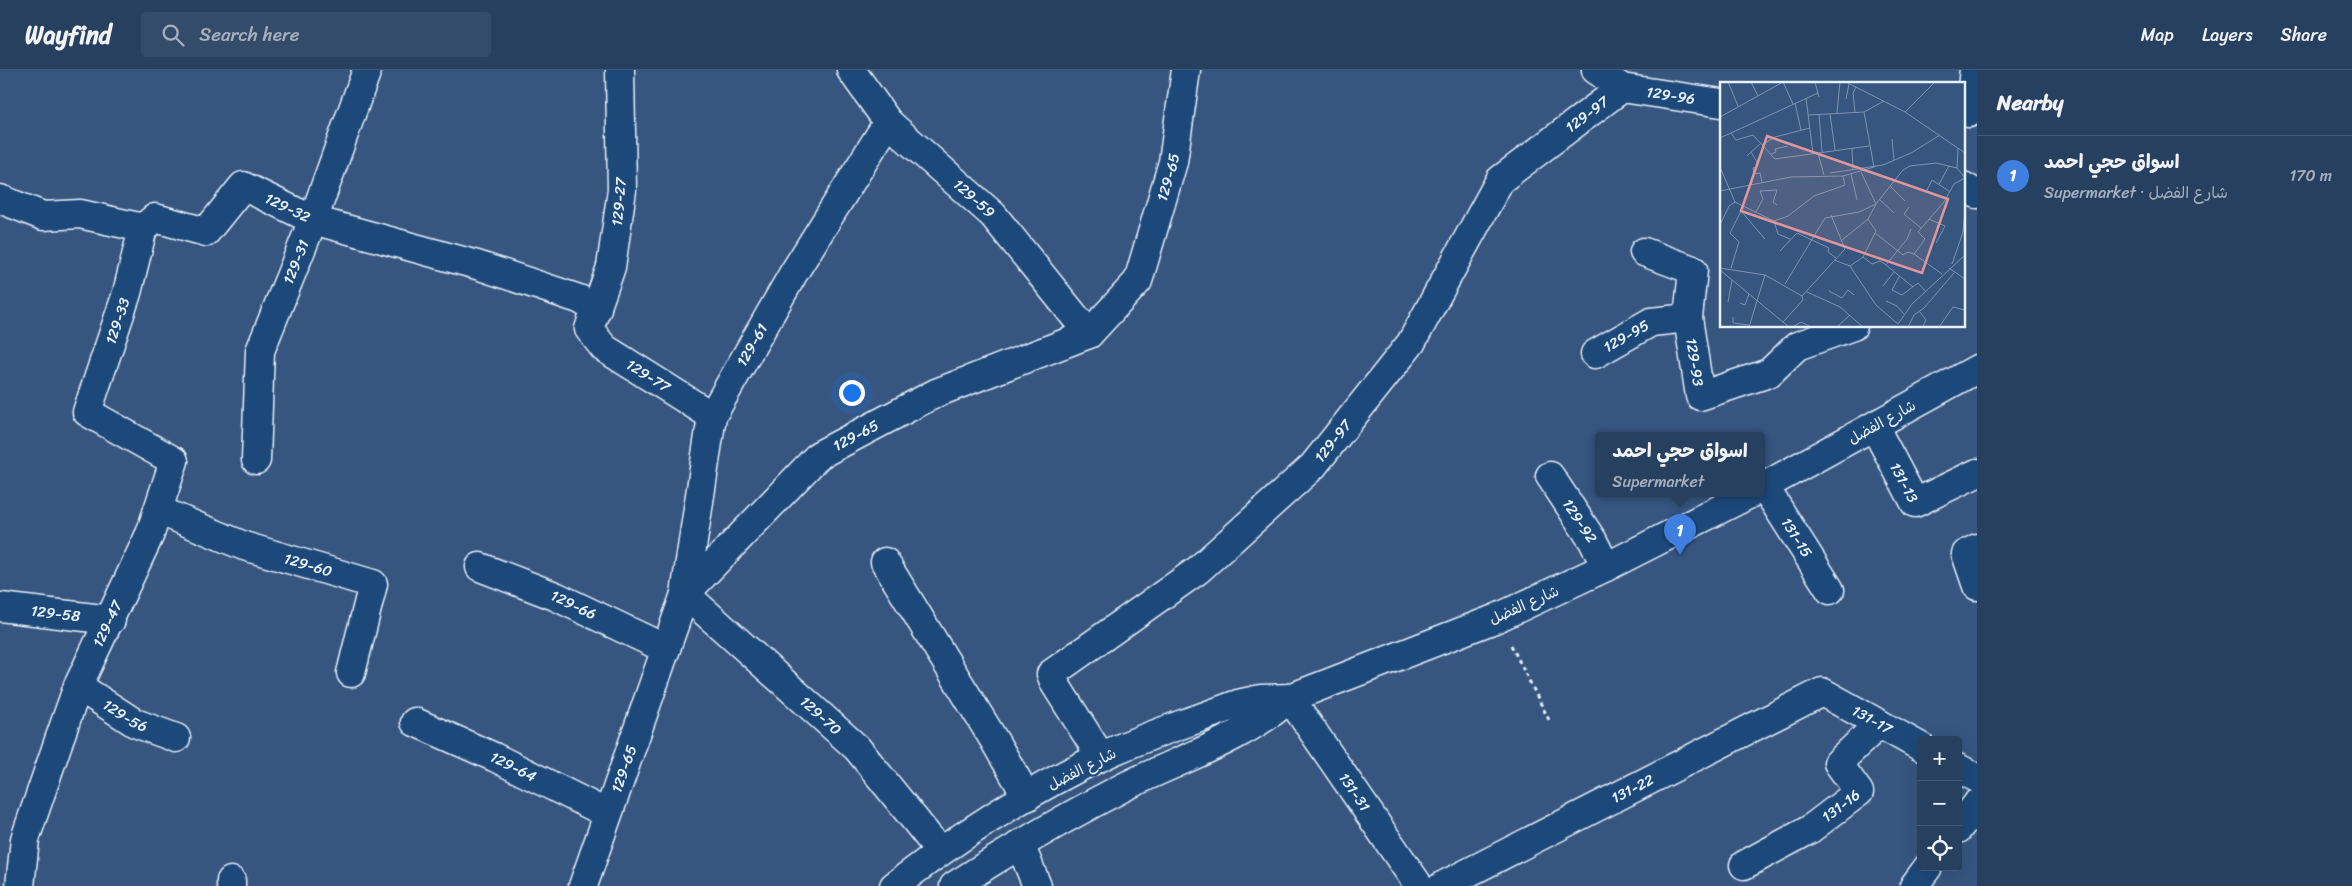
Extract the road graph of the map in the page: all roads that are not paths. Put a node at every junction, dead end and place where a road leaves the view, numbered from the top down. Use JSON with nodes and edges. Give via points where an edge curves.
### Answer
{"nodes":[{"id":1,"x":367,"y":70,"type":"edge"},
{"id":2,"x":620,"y":70,"type":"edge"},
{"id":3,"x":851,"y":70,"type":"edge"},
{"id":4,"x":1186,"y":70,"type":"edge"},
{"id":5,"x":1596,"y":70,"type":"edge"},
{"id":6,"x":1974,"y":70,"type":"edge"},
{"id":7,"x":1622,"y":88,"type":"junction"},
{"id":8,"x":1720,"y":103,"type":"edge"},
{"id":9,"x":1970,"y":114,"type":"edge"},
{"id":10,"x":888,"y":122,"type":"junction"},
{"id":11,"x":1964,"y":187,"type":"edge"},
{"id":12,"x":1977,"y":194,"type":"edge"},
{"id":13,"x":0,"y":199,"type":"edge"},
{"id":14,"x":313,"y":220,"type":"junction"},
{"id":15,"x":143,"y":228,"type":"junction"},
{"id":16,"x":1644,"y":252,"type":"dead end"},
{"id":17,"x":1688,"y":318,"type":"junction"},
{"id":18,"x":593,"y":319,"type":"junction"},
{"id":19,"x":1847,"y":328,"type":"edge"},
{"id":20,"x":1089,"y":334,"type":"junction"},
{"id":21,"x":1595,"y":354,"type":"dead end"},
{"id":22,"x":1977,"y":370,"type":"edge"},
{"id":23,"x":87,"y":412,"type":"joint"},
{"id":24,"x":712,"y":416,"type":"junction"},
{"id":25,"x":1874,"y":426,"type":"junction"},
{"id":26,"x":256,"y":460,"type":"dead end"},
{"id":27,"x":1977,"y":473,"type":"edge"},
{"id":28,"x":1550,"y":476,"type":"dead end"},
{"id":29,"x":1765,"y":485,"type":"edge"},
{"id":30,"x":1742,"y":497,"type":"edge"},
{"id":31,"x":1764,"y":497,"type":"edge"},
{"id":32,"x":158,"y":510,"type":"junction"},
{"id":33,"x":1977,"y":548,"type":"edge"},
{"id":34,"x":885,"y":562,"type":"dead end"},
{"id":35,"x":480,"y":567,"type":"dead end"},
{"id":36,"x":1606,"y":567,"type":"junction"},
{"id":37,"x":1977,"y":586,"type":"edge"},
{"id":38,"x":1830,"y":590,"type":"dead end"},
{"id":39,"x":685,"y":594,"type":"junction"},
{"id":40,"x":0,"y":607,"type":"edge"},
{"id":41,"x":111,"y":620,"type":"junction"},
{"id":42,"x":666,"y":649,"type":"junction"},
{"id":43,"x":351,"y":673,"type":"dead end"},
{"id":44,"x":78,"y":686,"type":"junction"},
{"id":45,"x":1822,"y":692,"type":"joint"},
{"id":46,"x":1290,"y":698,"type":"junction"},
{"id":47,"x":415,"y":722,"type":"dead end"},
{"id":48,"x":1879,"y":724,"type":"junction"},
{"id":49,"x":176,"y":738,"type":"dead end"},
{"id":50,"x":1917,"y":745,"type":"edge"},
{"id":51,"x":1101,"y":757,"type":"junction"},
{"id":52,"x":1962,"y":770,"type":"edge"},
{"id":53,"x":1977,"y":778,"type":"edge"},
{"id":54,"x":1026,"y":797,"type":"junction"},
{"id":55,"x":1977,"y":804,"type":"edge"},
{"id":56,"x":608,"y":814,"type":"junction"},
{"id":57,"x":1960,"y":826,"type":"edge"},
{"id":58,"x":1020,"y":844,"type":"junction"},
{"id":59,"x":940,"y":851,"type":"junction"},
{"id":60,"x":1744,"y":865,"type":"dead end"},
{"id":61,"x":1925,"y":871,"type":"edge"},
{"id":62,"x":1475,"y":878,"type":"edge"},
{"id":63,"x":20,"y":886,"type":"edge"},
{"id":64,"x":583,"y":886,"type":"edge"},
{"id":65,"x":894,"y":886,"type":"edge"},
{"id":66,"x":954,"y":886,"type":"edge"},
{"id":67,"x":1037,"y":886,"type":"edge"},
{"id":68,"x":1419,"y":886,"type":"edge"},
{"id":69,"x":1442,"y":886,"type":"edge"},
{"id":70,"x":1914,"y":886,"type":"edge"}],
"edges":[{"from":1,"to":14,"type":"street","name":"129-31"},
{"from":2,"to":18,"type":"street","name":"129-27","via":[[622,190],[612,267]]},
{"from":3,"to":10,"type":"street","name":"129-59"},
{"from":4,"to":20,"type":"street","name":"129-65","via":[[1173,162],[1138,281]]},
{"from":5,"to":7,"type":"street","name":"129-96"},
{"from":6,"to":9,"type":"street"},
{"from":7,"to":8,"type":"street","name":"129-96"},
{"from":7,"to":51,"type":"street","name":"129-97","via":[[1500,180],[1412,343],[1313,466],[1198,570],[1051,674]]},
{"from":10,"to":20,"type":"street","name":"129-59","via":[[993,215]]},
{"from":10,"to":24,"type":"street","name":"129-61","via":[[793,274]]},
{"from":11,"to":12,"type":"street"},
{"from":13,"to":15,"type":"street","via":[[43,216],[80,214]]},
{"from":14,"to":15,"type":"street","name":"129-32","via":[[243,186],[206,232],[155,218]]},
{"from":14,"to":18,"type":"street","name":"129-32","via":[[477,266],[579,299]]},
{"from":14,"to":26,"type":"street","name":"129-31","via":[[260,351]]},
{"from":15,"to":23,"type":"street","name":"129-33","via":[[127,293]]},
{"from":16,"to":17,"type":"street","name":"129-93","via":[[1693,270]]},
{"from":17,"to":19,"type":"street","name":"129-93","via":[[1700,396],[1769,372],[1797,346]]},
{"from":17,"to":21,"type":"street","name":"129-95","via":[[1651,322]]},
{"from":18,"to":24,"type":"street","name":"129-77","via":[[604,348]]},
{"from":20,"to":39,"type":"street","name":"129-65","via":[[936,393],[819,455]]},
{"from":22,"to":25,"type":"street","name":"شارع الفضل"},
{"from":23,"to":32,"type":"street","name":"129-47","via":[[174,461]]},
{"from":24,"to":39,"type":"street","name":"129-61"},
{"from":25,"to":27,"type":"street","name":"131-13","via":[[1915,503]]},
{"from":25,"to":29,"type":"street","name":"شارع الفضل"},
{"from":28,"to":36,"type":"street","name":"129-92","via":[[1593,541]]},
{"from":30,"to":36,"type":"street","name":"شارع الفضل"},
{"from":31,"to":38,"type":"street","name":"131-15"},
{"from":32,"to":41,"type":"street","name":"129-47"},
{"from":32,"to":43,"type":"street","name":"129-60","via":[[244,546],[373,584]]},
{"from":33,"to":37,"type":"street","via":[[1966,554]]},
{"from":34,"to":54,"type":"street"},
{"from":35,"to":42,"type":"street","name":"129-66","via":[[555,596]]},
{"from":36,"to":46,"type":"street","name":"شارع الفضل","via":[[1497,618]]},
{"from":39,"to":42,"type":"street","name":"129-65"},
{"from":39,"to":59,"type":"street","name":"129-70","via":[[857,748]]},
{"from":40,"to":41,"type":"street","name":"129-58"},
{"from":41,"to":44,"type":"street","name":"129-47"},
{"from":42,"to":56,"type":"street","name":"129-65"},
{"from":44,"to":49,"type":"street","name":"129-56","via":[[135,723]]},
{"from":44,"to":63,"type":"street","name":"129-47","via":[[25,839]]},
{"from":45,"to":48,"type":"street","name":"131-17"},
{"from":45,"to":62,"type":"street","name":"131-22"},
{"from":46,"to":51,"type":"street","name":"شارع الفضل","via":[[1238,704]]},
{"from":46,"to":58,"type":"street","name":"شارع الفضل","via":[[1246,731],[1123,788]]},
{"from":46,"to":68,"type":"street","name":"131-31"},
{"from":47,"to":56,"type":"street","name":"129-64"},
{"from":48,"to":50,"type":"street","name":"131-17"},
{"from":48,"to":60,"type":"street","name":"131-16","via":[[1838,763],[1859,792],[1809,830]]},
{"from":51,"to":54,"type":"street","name":"شارع الفضل"},
{"from":52,"to":53,"type":"street"},
{"from":54,"to":59,"type":"street","name":"شارع الفضل"},
{"from":55,"to":57,"type":"street"},
{"from":56,"to":64,"type":"street","name":"129-65"},
{"from":58,"to":66,"type":"street","name":"شارع الفضل"},
{"from":58,"to":67,"type":"street"},
{"from":59,"to":65,"type":"street","name":"شارع الفضل"},
{"from":61,"to":70,"type":"street"},
{"from":62,"to":69,"type":"street","name":"131-22"}]}
